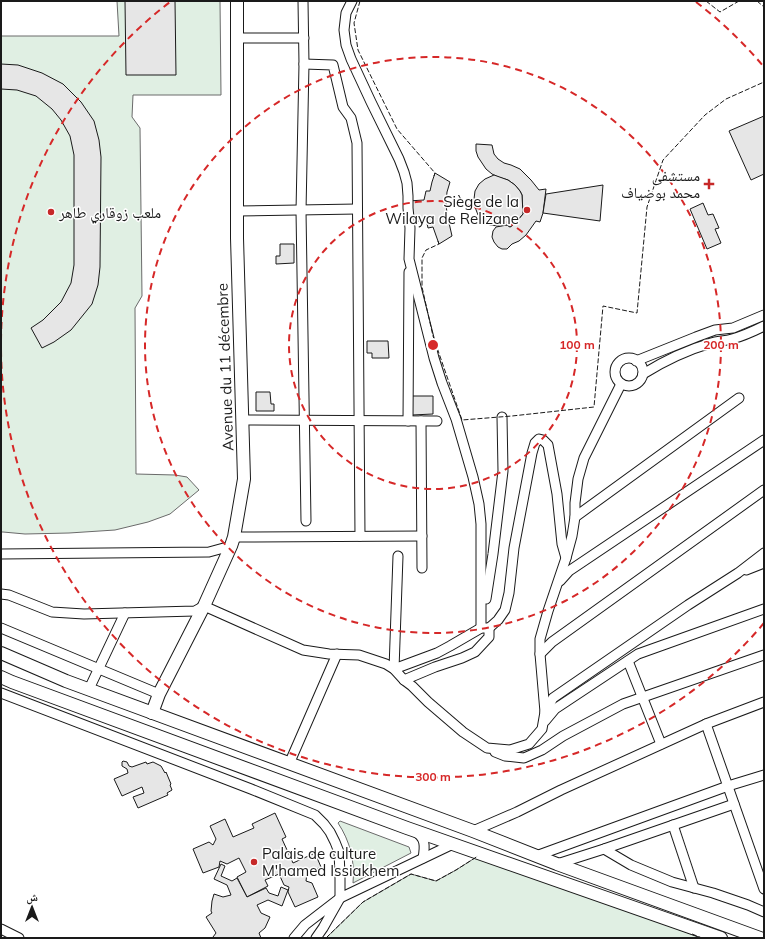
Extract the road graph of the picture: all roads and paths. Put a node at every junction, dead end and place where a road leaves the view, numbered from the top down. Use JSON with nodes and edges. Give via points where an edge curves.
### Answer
{"nodes":[{"id":1,"x":237,"y":1,"type":"edge"},
{"id":2,"x":303,"y":1,"type":"edge"},
{"id":3,"x":352,"y":1,"type":"edge"},
{"id":4,"x":238,"y":38,"type":"junction"},
{"id":5,"x":304,"y":38,"type":"junction"},
{"id":6,"x":304,"y":64,"type":"junction"},
{"id":7,"x":357,"y":209,"type":"junction"},
{"id":8,"x":301,"y":211,"type":"junction"},
{"id":9,"x":237,"y":212,"type":"junction"},
{"id":10,"x":409,"y":259,"type":"junction"},
{"id":11,"x":764,"y":315,"type":"edge"},
{"id":12,"x":764,"y":326,"type":"edge"},
{"id":13,"x":636,"y":360,"type":"junction"},
{"id":14,"x":643,"y":374,"type":"junction"},
{"id":15,"x":621,"y":384,"type":"junction"},
{"id":16,"x":739,"y":398,"type":"dead end"},
{"id":17,"x":502,"y":417,"type":"dead end"},
{"id":18,"x":242,"y":420,"type":"junction"},
{"id":19,"x":305,"y":420,"type":"junction"},
{"id":20,"x":359,"y":420,"type":"junction"},
{"id":21,"x":408,"y":421,"type":"junction"},
{"id":22,"x":421,"y":421,"type":"junction"},
{"id":23,"x":437,"y":421,"type":"dead end"},
{"id":24,"x":764,"y":440,"type":"edge"},
{"id":25,"x":764,"y":490,"type":"edge"},
{"id":26,"x":575,"y":517,"type":"junction"},
{"id":27,"x":306,"y":521,"type":"dead end"},
{"id":28,"x":360,"y":536,"type":"junction"},
{"id":29,"x":422,"y":536,"type":"junction"},
{"id":30,"x":232,"y":542,"type":"junction"},
{"id":31,"x":764,"y":553,"type":"edge"},
{"id":32,"x":1,"y":554,"type":"edge"},
{"id":33,"x":398,"y":556,"type":"dead end"},
{"id":34,"x":566,"y":558,"type":"junction"},
{"id":35,"x":764,"y":563,"type":"edge"},
{"id":36,"x":422,"y":568,"type":"dead end"},
{"id":37,"x":738,"y":573,"type":"junction"},
{"id":38,"x":558,"y":583,"type":"junction"},
{"id":39,"x":1,"y":594,"type":"edge"},
{"id":40,"x":204,"y":606,"type":"junction"},
{"id":41,"x":764,"y":609,"type":"edge"},
{"id":42,"x":125,"y":613,"type":"junction"},
{"id":43,"x":1,"y":628,"type":"edge"},
{"id":44,"x":485,"y":628,"type":"junction"},
{"id":45,"x":1,"y":654,"type":"edge"},
{"id":46,"x":337,"y":654,"type":"junction"},
{"id":47,"x":540,"y":654,"type":"junction"},
{"id":48,"x":764,"y":654,"type":"edge"},
{"id":49,"x":628,"y":661,"type":"junction"},
{"id":50,"x":99,"y":669,"type":"junction"},
{"id":51,"x":394,"y":669,"type":"junction"},
{"id":52,"x":1,"y":677,"type":"edge"},
{"id":53,"x":404,"y":680,"type":"junction"},
{"id":54,"x":89,"y":689,"type":"junction"},
{"id":55,"x":1,"y":693,"type":"edge"},
{"id":56,"x":160,"y":694,"type":"junction"},
{"id":57,"x":642,"y":698,"type":"junction"},
{"id":58,"x":764,"y":702,"type":"edge"},
{"id":59,"x":545,"y":712,"type":"junction"},
{"id":60,"x":152,"y":713,"type":"junction"},
{"id":61,"x":543,"y":724,"type":"junction"},
{"id":62,"x":706,"y":724,"type":"junction"},
{"id":63,"x":661,"y":744,"type":"junction"},
{"id":64,"x":487,"y":748,"type":"junction"},
{"id":65,"x":289,"y":764,"type":"junction"},
{"id":66,"x":764,"y":775,"type":"edge"},
{"id":67,"x":728,"y":786,"type":"junction"},
{"id":68,"x":734,"y":804,"type":"junction"},
{"id":69,"x":672,"y":825,"type":"junction"},
{"id":70,"x":407,"y":828,"type":"junction"},
{"id":71,"x":473,"y":831,"type":"junction"},
{"id":72,"x":453,"y":844,"type":"junction"},
{"id":73,"x":604,"y":849,"type":"junction"},
{"id":74,"x":536,"y":856,"type":"junction"},
{"id":75,"x":423,"y":858,"type":"junction"},
{"id":76,"x":557,"y":864,"type":"junction"},
{"id":77,"x":694,"y":888,"type":"junction"},
{"id":78,"x":764,"y":889,"type":"edge"},
{"id":79,"x":340,"y":898,"type":"junction"},
{"id":80,"x":764,"y":912,"type":"edge"},
{"id":81,"x":1,"y":929,"type":"edge"},
{"id":82,"x":20,"y":938,"type":"edge"},
{"id":83,"x":294,"y":938,"type":"edge"},
{"id":84,"x":316,"y":938,"type":"edge"},
{"id":85,"x":721,"y":938,"type":"edge"},
{"id":86,"x":760,"y":938,"type":"edge"}],
"edges":[{"from":1,"to":4,"type":"main road","name":"Avenue du 11 décembre"},
{"from":2,"to":5,"type":"street"},
{"from":3,"to":10,"type":"street","via":[[346,13],[346,45],[404,172],[410,228]]},
{"from":4,"to":5,"type":"street"},
{"from":4,"to":9,"type":"main road","name":"Avenue du 11 décembre"},
{"from":5,"to":6,"type":"street"},
{"from":6,"to":7,"type":"street","via":[[333,65],[343,107],[350,118],[357,143]]},
{"from":6,"to":8,"type":"street"},
{"from":7,"to":8,"type":"street"},
{"from":7,"to":20,"type":"street"},
{"from":8,"to":9,"type":"street"},
{"from":8,"to":19,"type":"street"},
{"from":9,"to":18,"type":"main road","name":"Avenue du 11 décembre"},
{"from":10,"to":21,"type":"street"},
{"from":10,"to":44,"type":"street","via":[[434,358],[456,419],[479,504],[482,524]]},
{"from":11,"to":13,"type":"street","via":[[732,328],[696,336]]},
{"from":12,"to":14,"type":"street","via":[[732,339],[693,348]]},
{"from":13,"to":14,"type":"street"},
{"from":13,"to":15,"type":"street","via":[[624,360],[617,365],[615,373]]},
{"from":14,"to":15,"type":"street","via":[[635,385]]},
{"from":15,"to":26,"type":"street","via":[[584,458],[578,479]]},
{"from":16,"to":26,"type":"street"},
{"from":17,"to":44,"type":"street","via":[[503,471]]},
{"from":18,"to":19,"type":"street"},
{"from":18,"to":30,"type":"main road","name":"Avenue du 11 décembre","via":[[244,479]]},
{"from":19,"to":20,"type":"street"},
{"from":19,"to":27,"type":"street"},
{"from":20,"to":21,"type":"street"},
{"from":20,"to":28,"type":"street"},
{"from":21,"to":22,"type":"street"},
{"from":22,"to":23,"type":"street"},
{"from":22,"to":29,"type":"street"},
{"from":24,"to":38,"type":"street","via":[[569,571]]},
{"from":25,"to":47,"type":"street","via":[[552,642]]},
{"from":26,"to":34,"type":"street"},
{"from":28,"to":29,"type":"street"},
{"from":28,"to":30,"type":"street"},
{"from":29,"to":36,"type":"street"},
{"from":30,"to":32,"type":"street","via":[[209,552]]},
{"from":30,"to":40,"type":"main road","name":"Avenue du 11 décembre"},
{"from":31,"to":37,"type":"street"},
{"from":33,"to":51,"type":"street"},
{"from":34,"to":38,"type":"street"},
{"from":34,"to":44,"type":"street","via":[[548,445],[539,439],[532,453],[514,548],[510,593],[505,610],[498,620]]},
{"from":35,"to":37,"type":"street"},
{"from":37,"to":59,"type":"street","via":[[553,698]]},
{"from":38,"to":47,"type":"street","via":[[540,639]]},
{"from":39,"to":42,"type":"street","via":[[52,612]]},
{"from":40,"to":42,"type":"street","via":[[194,611]]},
{"from":40,"to":46,"type":"street","via":[[303,650]]},
{"from":40,"to":56,"type":"main road","name":"Avenue du 11 décembre"},
{"from":41,"to":49,"type":"street","via":[[638,654]]},
{"from":42,"to":50,"type":"street"},
{"from":43,"to":50,"type":"street"},
{"from":44,"to":51,"type":"street","via":[[437,653]]},
{"from":44,"to":53,"type":"street","via":[[489,637],[474,652]]},
{"from":45,"to":54,"type":"main road"},
{"from":46,"to":51,"type":"street","via":[[359,655]]},
{"from":46,"to":65,"type":"street"},
{"from":47,"to":59,"type":"street"},
{"from":48,"to":57,"type":"street"},
{"from":49,"to":57,"type":"street"},
{"from":49,"to":61,"type":"street","via":[[555,709]]},
{"from":50,"to":54,"type":"street"},
{"from":50,"to":56,"type":"street"},
{"from":51,"to":53,"type":"street"},
{"from":52,"to":70,"type":"main road"},
{"from":53,"to":64,"type":"street","via":[[463,732]]},
{"from":54,"to":60,"type":"main road"},
{"from":55,"to":79,"type":"street","via":[[315,815],[330,832],[339,852]]},
{"from":56,"to":60,"type":"main road","name":"Avenue du 11 décembre"},
{"from":57,"to":63,"type":"street"},
{"from":57,"to":64,"type":"street","via":[[623,704],[524,758],[505,756]]},
{"from":58,"to":62,"type":"street"},
{"from":59,"to":61,"type":"street"},
{"from":60,"to":65,"type":"main road"},
{"from":61,"to":64,"type":"street","via":[[542,729],[529,744],[510,750]]},
{"from":62,"to":63,"type":"street"},
{"from":62,"to":67,"type":"street"},
{"from":63,"to":71,"type":"street"},
{"from":65,"to":71,"type":"main road"},
{"from":66,"to":67,"type":"street"},
{"from":67,"to":68,"type":"street"},
{"from":67,"to":74,"type":"street"},
{"from":68,"to":69,"type":"street"},
{"from":68,"to":78,"type":"street"},
{"from":69,"to":73,"type":"street"},
{"from":69,"to":77,"type":"street"},
{"from":70,"to":72,"type":"main road"},
{"from":70,"to":75,"type":"street","via":[[419,834],[425,845]]},
{"from":71,"to":74,"type":"main road"},
{"from":72,"to":75,"type":"street"},
{"from":72,"to":85,"type":"main road"},
{"from":73,"to":76,"type":"street"},
{"from":73,"to":77,"type":"street","via":[[631,865]]},
{"from":74,"to":76,"type":"main road"},
{"from":75,"to":79,"type":"street"},
{"from":76,"to":86,"type":"main road"},
{"from":77,"to":80,"type":"street"},
{"from":79,"to":83,"type":"street","via":[[305,925]]},
{"from":79,"to":84,"type":"street"},
{"from":81,"to":82,"type":"street"}]}
